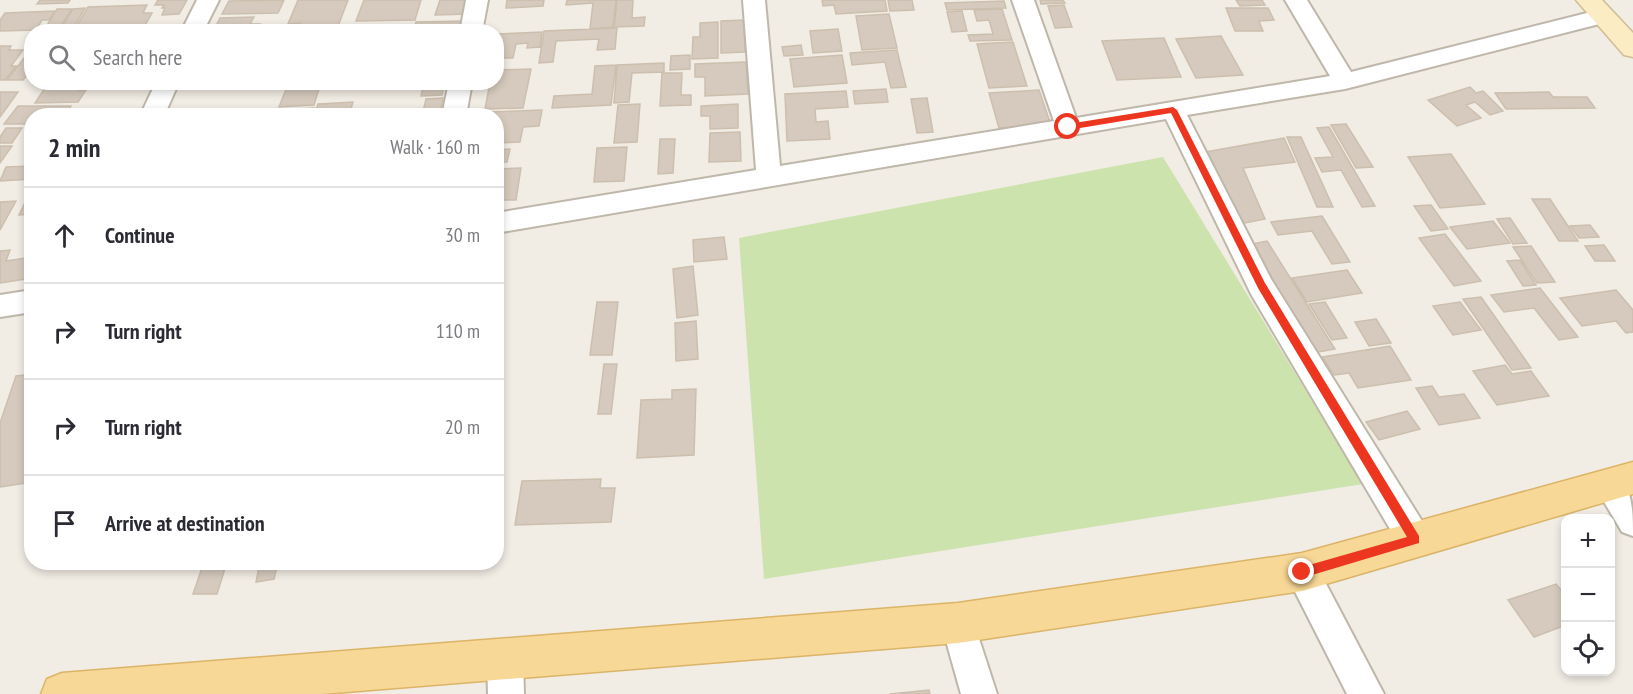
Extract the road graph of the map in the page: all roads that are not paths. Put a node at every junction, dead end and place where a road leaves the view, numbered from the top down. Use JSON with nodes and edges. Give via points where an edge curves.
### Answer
{"nodes":[{"id":1,"x":208,"y":0,"type":"edge"},
{"id":2,"x":477,"y":0,"type":"edge"},
{"id":3,"x":754,"y":0,"type":"edge"},
{"id":4,"x":1023,"y":0,"type":"edge"},
{"id":5,"x":1296,"y":0,"type":"edge"},
{"id":6,"x":1595,"y":8,"type":"edge"},
{"id":7,"x":196,"y":24,"type":"edge"},
{"id":8,"x":472,"y":24,"type":"edge"},
{"id":9,"x":1633,"y":49,"type":"edge"},
{"id":10,"x":1345,"y":81,"type":"junction"},
{"id":11,"x":164,"y":90,"type":"edge"},
{"id":12,"x":459,"y":90,"type":"edge"},
{"id":13,"x":156,"y":108,"type":"edge"},
{"id":14,"x":456,"y":108,"type":"edge"},
{"id":15,"x":1173,"y":110,"type":"junction"},
{"id":16,"x":1068,"y":127,"type":"junction"},
{"id":17,"x":769,"y":177,"type":"junction"},
{"id":18,"x":504,"y":222,"type":"edge"},
{"id":19,"x":24,"y":302,"type":"edge"},
{"id":20,"x":0,"y":306,"type":"edge"},
{"id":21,"x":1621,"y":481,"type":"edge"},
{"id":22,"x":1633,"y":521,"type":"edge"},
{"id":23,"x":1415,"y":540,"type":"junction"},
{"id":24,"x":1302,"y":572,"type":"junction"},
{"id":25,"x":958,"y":623,"type":"junction"},
{"id":26,"x":505,"y":677,"type":"edge"},
{"id":27,"x":64,"y":694,"type":"edge"},
{"id":28,"x":979,"y":694,"type":"edge"},
{"id":29,"x":1366,"y":694,"type":"edge"}],
"edges":[{"from":1,"to":7,"type":"street"},
{"from":2,"to":8,"type":"street"},
{"from":3,"to":17,"type":"street"},
{"from":4,"to":16,"type":"street"},
{"from":5,"to":10,"type":"street"},
{"from":6,"to":9,"type":"main road"},
{"from":6,"to":10,"type":"street"},
{"from":10,"to":15,"type":"street"},
{"from":11,"to":13,"type":"street"},
{"from":12,"to":14,"type":"street"},
{"from":15,"to":16,"type":"street"},
{"from":15,"to":23,"type":"street","via":[[1261,286]]},
{"from":16,"to":17,"type":"street"},
{"from":17,"to":18,"type":"street"},
{"from":19,"to":20,"type":"street"},
{"from":21,"to":22,"type":"street"},
{"from":21,"to":23,"type":"main road"},
{"from":23,"to":24,"type":"main road"},
{"from":24,"to":25,"type":"main road"},
{"from":24,"to":29,"type":"street"},
{"from":25,"to":26,"type":"main road"},
{"from":25,"to":28,"type":"street"},
{"from":26,"to":27,"type":"main road"}]}
